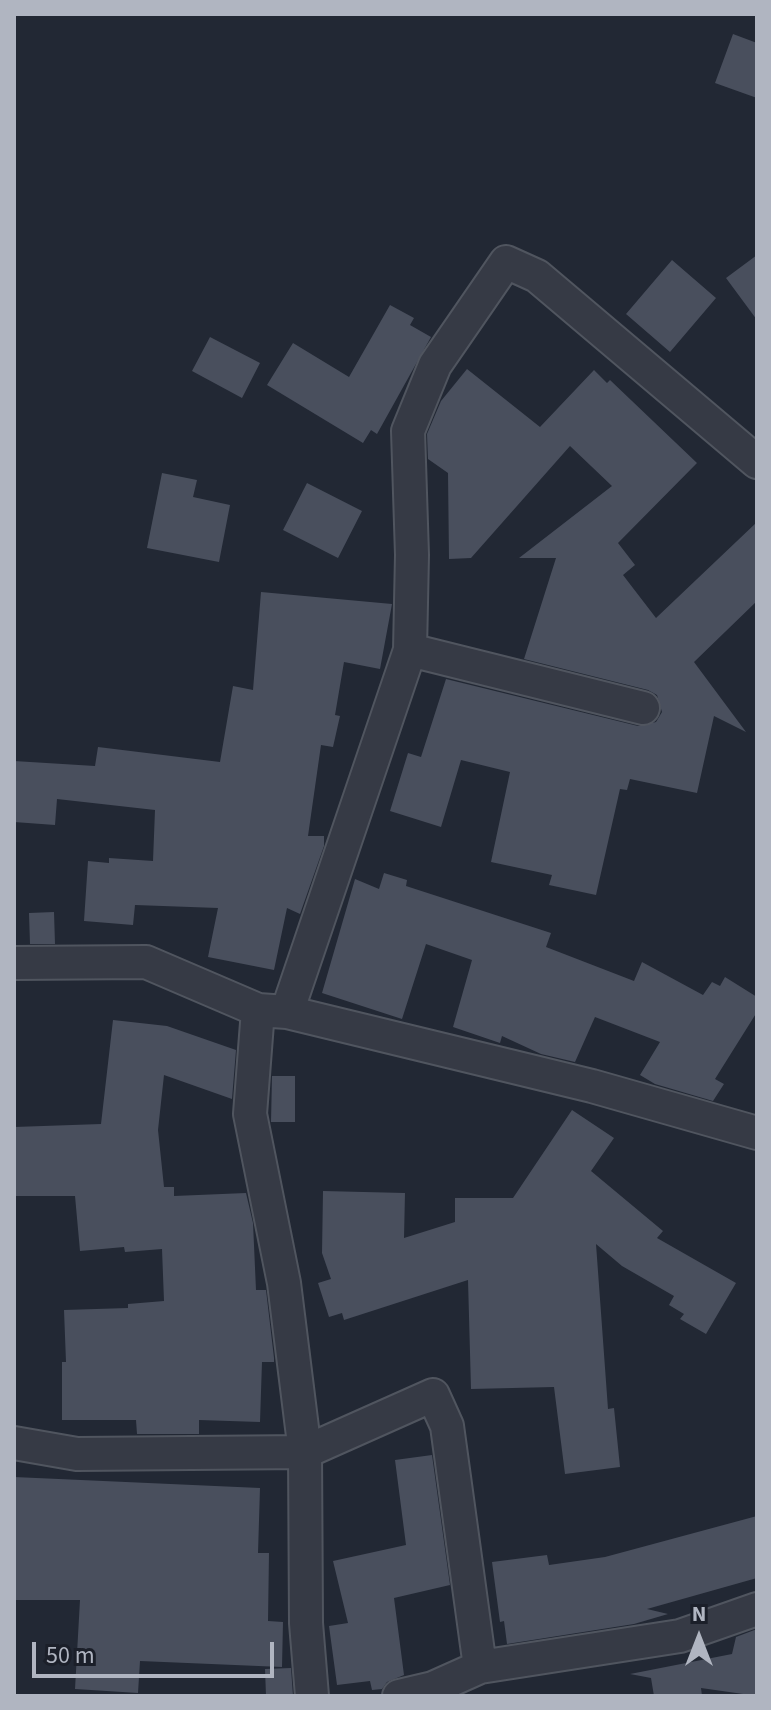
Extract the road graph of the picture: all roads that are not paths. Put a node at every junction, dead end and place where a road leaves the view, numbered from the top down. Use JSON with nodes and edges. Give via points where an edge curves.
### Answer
{"nodes":[{"id":1,"x":757,"y":462,"type":"edge"},
{"id":2,"x":410,"y":650,"type":"junction"},
{"id":3,"x":643,"y":708,"type":"dead end"},
{"id":4,"x":14,"y":963,"type":"edge"},
{"id":5,"x":273,"y":1011,"type":"junction"},
{"id":6,"x":757,"y":1133,"type":"edge"},
{"id":7,"x":14,"y":1443,"type":"edge"},
{"id":8,"x":305,"y":1452,"type":"junction"},
{"id":9,"x":757,"y":1609,"type":"edge"},
{"id":10,"x":480,"y":1667,"type":"junction"},
{"id":11,"x":434,"y":1692,"type":"edge"},
{"id":12,"x":312,"y":1696,"type":"edge"},
{"id":13,"x":399,"y":1696,"type":"edge"}],
"edges":[{"from":1,"to":2,"type":"street","via":[[537,276],[506,262],[435,365],[408,431]]},
{"from":2,"to":3,"type":"street"},
{"from":2,"to":5,"type":"street"},
{"from":4,"to":5,"type":"street","via":[[146,962]]},
{"from":5,"to":6,"type":"street","via":[[592,1086]]},
{"from":5,"to":8,"type":"street","via":[[250,1114],[284,1283]]},
{"from":7,"to":8,"type":"street","via":[[77,1454]]},
{"from":8,"to":10,"type":"street","via":[[433,1395],[447,1426]]},
{"from":8,"to":12,"type":"street"},
{"from":9,"to":10,"type":"street","via":[[680,1636]]},
{"from":10,"to":11,"type":"street"},
{"from":11,"to":13,"type":"street"}]}
